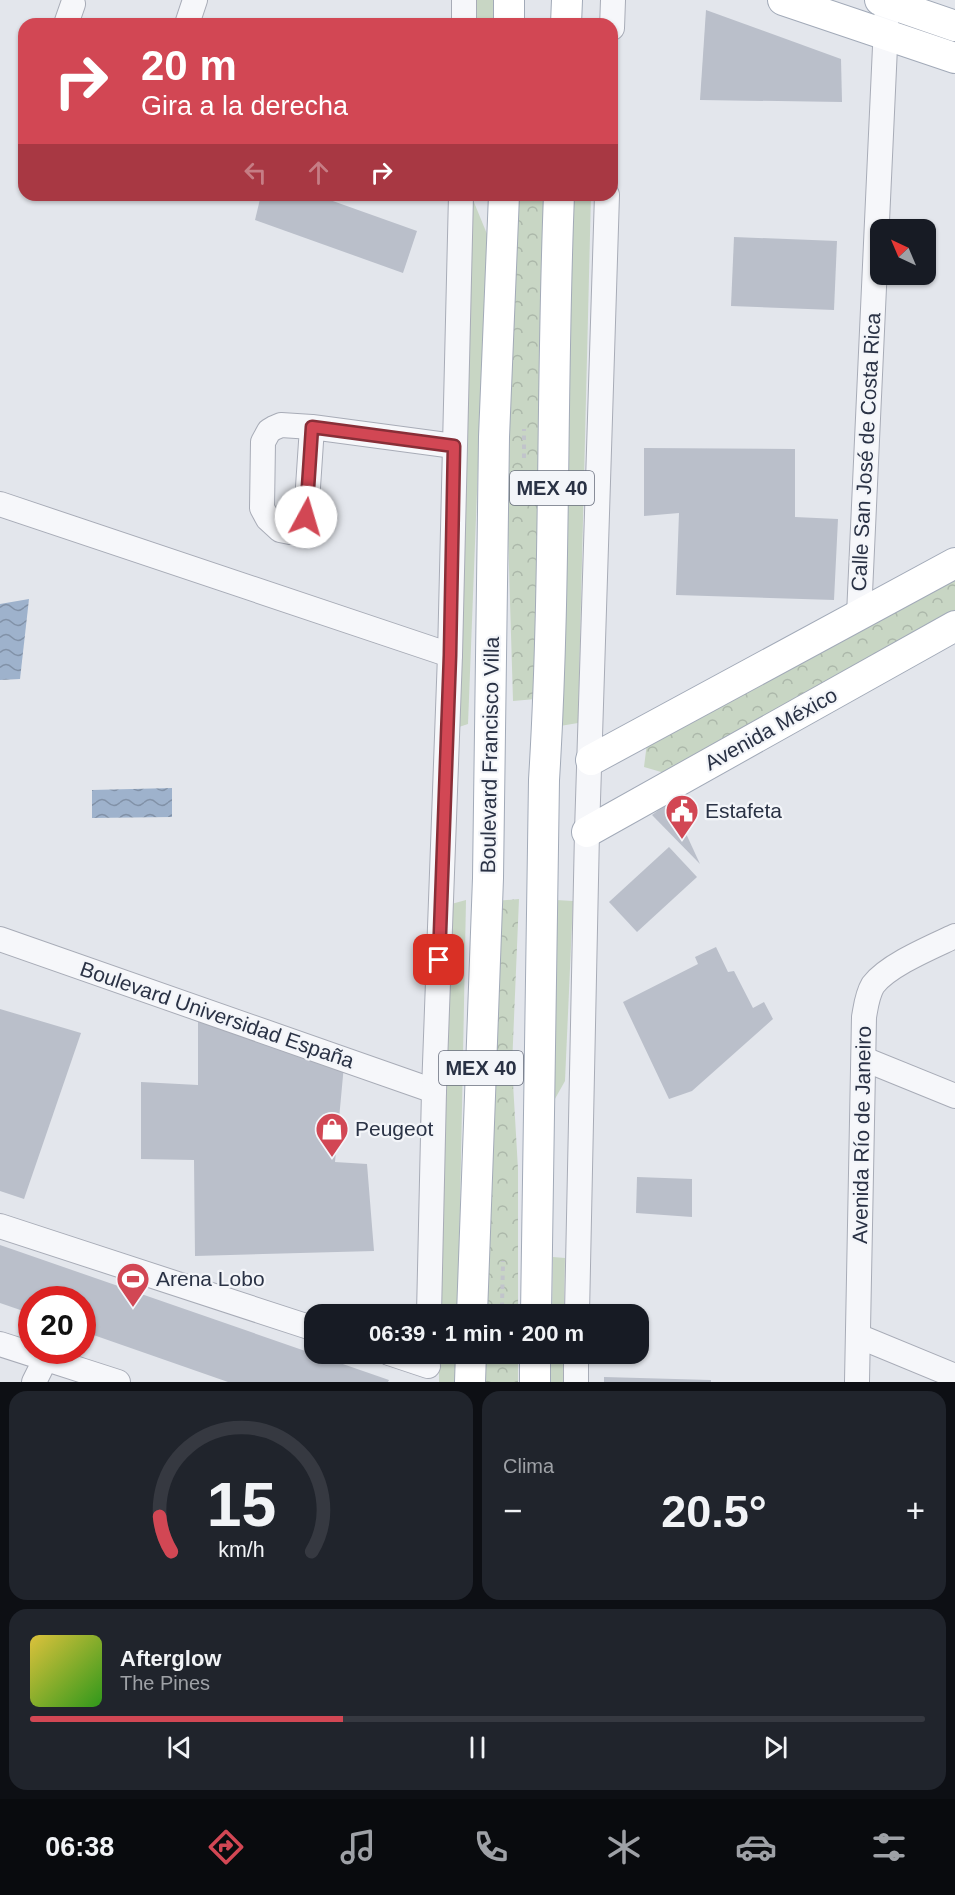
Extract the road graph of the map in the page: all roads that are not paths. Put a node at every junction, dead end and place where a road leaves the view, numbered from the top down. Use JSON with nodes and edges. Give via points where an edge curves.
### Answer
{"nodes":[{"id":1,"x":195,"y":0,"type":"edge"},
{"id":2,"x":465,"y":0,"type":"edge"},
{"id":3,"x":509,"y":0,"type":"edge"},
{"id":4,"x":567,"y":0,"type":"edge"},
{"id":5,"x":613,"y":0,"type":"edge"},
{"id":6,"x":783,"y":0,"type":"edge"},
{"id":7,"x":883,"y":1,"type":"edge"},
{"id":8,"x":189,"y":18,"type":"edge"},
{"id":9,"x":464,"y":18,"type":"edge"},
{"id":10,"x":508,"y":18,"type":"edge"},
{"id":11,"x":566,"y":18,"type":"edge"},
{"id":12,"x":612,"y":18,"type":"edge"},
{"id":13,"x":955,"y":26,"type":"edge"},
{"id":14,"x":885,"y":34,"type":"junction"},
{"id":15,"x":955,"y":58,"type":"edge"},
{"id":16,"x":460,"y":201,"type":"edge"},
{"id":17,"x":500,"y":201,"type":"edge"},
{"id":18,"x":559,"y":201,"type":"edge"},
{"id":19,"x":607,"y":201,"type":"edge"},
{"id":20,"x":312,"y":427,"type":"dead end"},
{"id":21,"x":454,"y":446,"type":"junction"},
{"id":22,"x":0,"y":504,"type":"edge"},
{"id":23,"x":955,"y":563,"type":"edge"},
{"id":24,"x":859,"y":615,"type":"junction"},
{"id":25,"x":955,"y":626,"type":"edge"},
{"id":26,"x":450,"y":655,"type":"junction"},
{"id":27,"x":591,"y":760,"type":"junction"},
{"id":28,"x":587,"y":832,"type":"junction"},
{"id":29,"x":955,"y":936,"type":"edge"},
{"id":30,"x":0,"y":939,"type":"edge"},
{"id":31,"x":864,"y":1059,"type":"junction"},
{"id":32,"x":434,"y":1091,"type":"junction"},
{"id":33,"x":955,"y":1096,"type":"edge"},
{"id":34,"x":0,"y":1226,"type":"edge"},
{"id":35,"x":429,"y":1304,"type":"edge"},
{"id":36,"x":472,"y":1304,"type":"edge"},
{"id":37,"x":536,"y":1304,"type":"edge"},
{"id":38,"x":577,"y":1304,"type":"edge"},
{"id":39,"x":304,"y":1325,"type":"edge"},
{"id":40,"x":858,"y":1336,"type":"junction"},
{"id":41,"x":0,"y":1344,"type":"edge"},
{"id":42,"x":18,"y":1349,"type":"edge"},
{"id":43,"x":43,"y":1364,"type":"edge"},
{"id":44,"x":64,"y":1364,"type":"edge"},
{"id":45,"x":471,"y":1364,"type":"edge"},
{"id":46,"x":535,"y":1364,"type":"edge"},
{"id":47,"x":576,"y":1364,"type":"edge"},
{"id":48,"x":955,"y":1376,"type":"edge"},
{"id":49,"x":34,"y":1382,"type":"edge"},
{"id":50,"x":118,"y":1382,"type":"edge"},
{"id":51,"x":470,"y":1382,"type":"edge"},
{"id":52,"x":535,"y":1382,"type":"edge"},
{"id":53,"x":576,"y":1382,"type":"edge"},
{"id":54,"x":857,"y":1382,"type":"edge"}],
"edges":[{"from":1,"to":8,"type":"street"},
{"from":2,"to":9,"type":"street"},
{"from":3,"to":10,"type":"main road"},
{"from":4,"to":11,"type":"main road"},
{"from":5,"to":12,"type":"street"},
{"from":6,"to":14,"type":"main road"},
{"from":7,"to":13,"type":"main road"},
{"from":7,"to":14,"type":"street","name":"Calle San José de Costa Rica"},
{"from":14,"to":15,"type":"main road"},
{"from":14,"to":24,"type":"street","name":"Calle San José de Costa Rica"},
{"from":16,"to":21,"type":"street","name":"Boulevard Francisco Villa"},
{"from":17,"to":36,"type":"main road","name":"Boulevard Francisco Villa","number":"MEX 40","via":[[488,878]]},
{"from":18,"to":37,"type":"main road","number":"MEX 40"},
{"from":19,"to":27,"type":"street"},
{"from":20,"to":21,"type":"street"},
{"from":21,"to":26,"type":"street","name":"Boulevard Francisco Villa"},
{"from":22,"to":26,"type":"street"},
{"from":23,"to":24,"type":"main road"},
{"from":24,"to":27,"type":"main road"},
{"from":25,"to":28,"type":"main road","name":"Avenida México"},
{"from":26,"to":32,"type":"street","name":"Boulevard Francisco Villa"},
{"from":27,"to":28,"type":"street"},
{"from":28,"to":38,"type":"street"},
{"from":29,"to":31,"type":"street","name":"Avenida Río de Janeiro","via":[[884,974],[873,986],[864,1017]]},
{"from":30,"to":32,"type":"street","name":"Boulevard Universidad España"},
{"from":31,"to":33,"type":"street"},
{"from":31,"to":40,"type":"street","name":"Avenida Río de Janeiro"},
{"from":32,"to":35,"type":"street","name":"Boulevard Francisco Villa"},
{"from":34,"to":39,"type":"street"},
{"from":40,"to":48,"type":"street"},
{"from":40,"to":54,"type":"street","name":"Avenida Río de Janeiro"},
{"from":41,"to":42,"type":"street"},
{"from":43,"to":49,"type":"street"},
{"from":44,"to":50,"type":"street"},
{"from":45,"to":51,"type":"main road"},
{"from":46,"to":52,"type":"main road"},
{"from":47,"to":53,"type":"street"}]}
